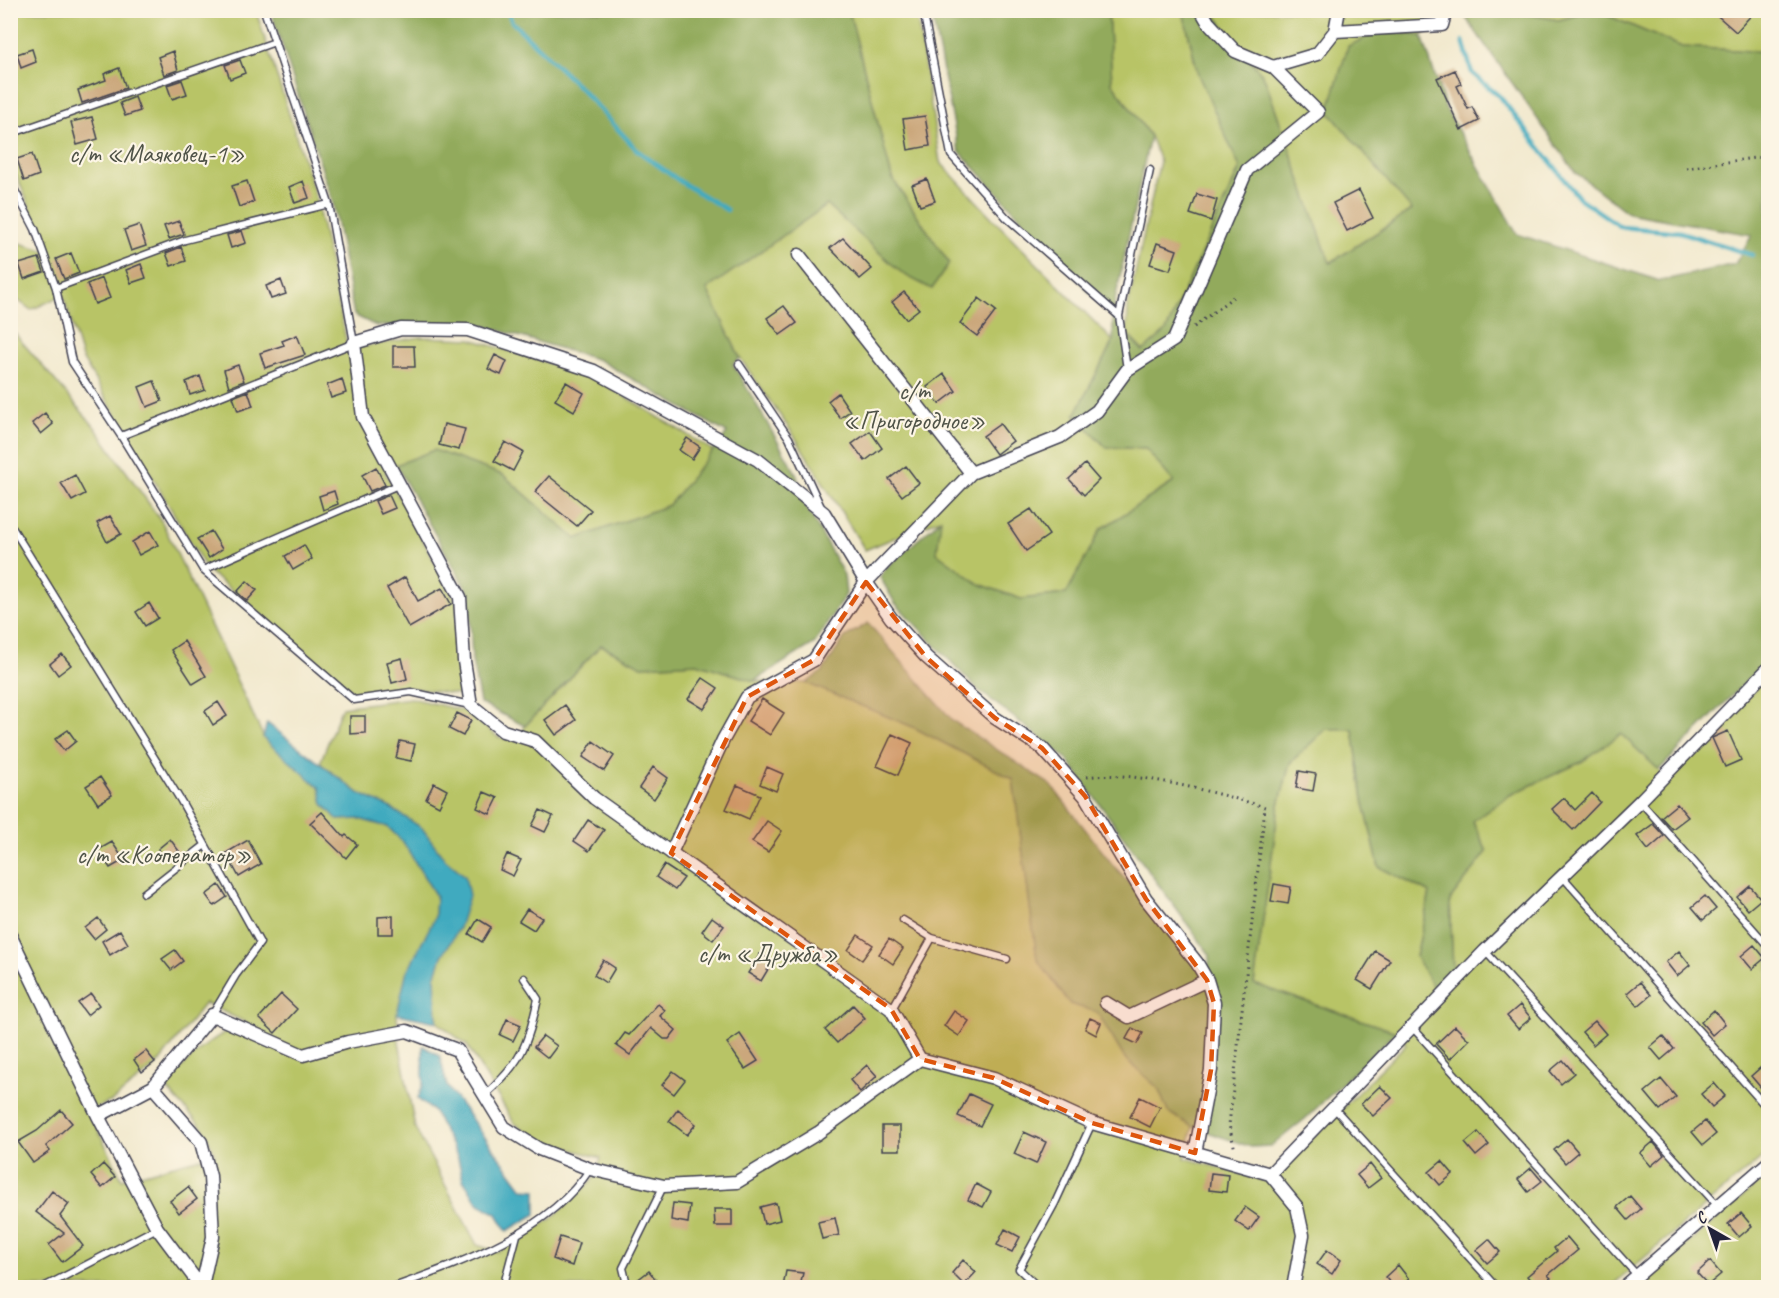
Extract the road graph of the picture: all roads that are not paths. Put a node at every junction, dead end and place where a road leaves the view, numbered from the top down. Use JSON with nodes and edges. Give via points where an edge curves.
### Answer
{"nodes":[{"id":1,"x":264,"y":10,"type":"edge"},
{"id":2,"x":923,"y":10,"type":"edge"},
{"id":3,"x":1201,"y":10,"type":"edge"},
{"id":4,"x":1339,"y":10,"type":"edge"},
{"id":5,"x":1446,"y":10,"type":"edge"},
{"id":6,"x":1335,"y":31,"type":"junction"},
{"id":7,"x":274,"y":42,"type":"junction"},
{"id":8,"x":1273,"y":67,"type":"junction"},
{"id":9,"x":10,"y":135,"type":"edge"},
{"id":10,"x":1150,"y":170,"type":"dead end"},
{"id":11,"x":10,"y":181,"type":"edge"},
{"id":12,"x":329,"y":204,"type":"junction"},
{"id":13,"x":799,"y":255,"type":"dead end"},
{"id":14,"x":56,"y":288,"type":"junction"},
{"id":15,"x":1119,"y":316,"type":"junction"},
{"id":16,"x":354,"y":343,"type":"junction"},
{"id":17,"x":739,"y":364,"type":"dead end"},
{"id":18,"x":1127,"y":370,"type":"junction"},
{"id":19,"x":121,"y":436,"type":"junction"},
{"id":20,"x":971,"y":473,"type":"junction"},
{"id":21,"x":398,"y":485,"type":"junction"},
{"id":22,"x":824,"y":513,"type":"junction"},
{"id":23,"x":10,"y":524,"type":"edge"},
{"id":24,"x":203,"y":570,"type":"junction"},
{"id":25,"x":866,"y":582,"type":"junction"},
{"id":26,"x":1768,"y":669,"type":"edge"},
{"id":27,"x":471,"y":705,"type":"junction"},
{"id":28,"x":1640,"y":801,"type":"junction"},
{"id":29,"x":206,"y":845,"type":"junction"},
{"id":30,"x":671,"y":853,"type":"junction"},
{"id":31,"x":1562,"y":875,"type":"junction"},
{"id":32,"x":144,"y":893,"type":"dead end"},
{"id":33,"x":903,"y":920,"type":"dead end"},
{"id":34,"x":10,"y":935,"type":"edge"},
{"id":35,"x":932,"y":938,"type":"junction"},
{"id":36,"x":1768,"y":946,"type":"edge"},
{"id":37,"x":1485,"y":951,"type":"junction"},
{"id":38,"x":16,"y":956,"type":"edge"},
{"id":39,"x":1007,"y":959,"type":"dead end"},
{"id":40,"x":524,"y":978,"type":"dead end"},
{"id":41,"x":1207,"y":980,"type":"junction"},
{"id":42,"x":1106,"y":1003,"type":"dead end"},
{"id":43,"x":891,"y":1009,"type":"junction"},
{"id":44,"x":212,"y":1015,"type":"junction"},
{"id":45,"x":1413,"y":1028,"type":"junction"},
{"id":46,"x":920,"y":1059,"type":"junction"},
{"id":47,"x":153,"y":1087,"type":"junction"},
{"id":48,"x":484,"y":1095,"type":"junction"},
{"id":49,"x":1335,"y":1109,"type":"junction"},
{"id":50,"x":1768,"y":1109,"type":"edge"},
{"id":51,"x":98,"y":1116,"type":"junction"},
{"id":52,"x":1092,"y":1123,"type":"junction"},
{"id":53,"x":1195,"y":1153,"type":"junction"},
{"id":54,"x":1768,"y":1163,"type":"edge"},
{"id":55,"x":590,"y":1169,"type":"junction"},
{"id":56,"x":1270,"y":1174,"type":"junction"},
{"id":57,"x":664,"y":1186,"type":"junction"},
{"id":58,"x":1718,"y":1206,"type":"junction"},
{"id":59,"x":157,"y":1228,"type":"junction"},
{"id":60,"x":517,"y":1235,"type":"junction"},
{"id":61,"x":1637,"y":1275,"type":"junction"},
{"id":62,"x":42,"y":1287,"type":"edge"},
{"id":63,"x":202,"y":1287,"type":"edge"},
{"id":64,"x":391,"y":1287,"type":"edge"},
{"id":65,"x":504,"y":1287,"type":"edge"},
{"id":66,"x":628,"y":1287,"type":"edge"},
{"id":67,"x":1039,"y":1287,"type":"edge"},
{"id":68,"x":1293,"y":1287,"type":"edge"},
{"id":69,"x":1497,"y":1287,"type":"edge"},
{"id":70,"x":1623,"y":1287,"type":"edge"}],
"edges":[{"from":1,"to":7,"type":"lane"},
{"from":2,"to":15,"type":"lane","via":[[951,155],[1007,218]]},
{"from":3,"to":8,"type":"street","via":[[1234,51]]},
{"from":4,"to":6,"type":"street"},
{"from":5,"to":6,"type":"street","via":[[1442,25]]},
{"from":6,"to":8,"type":"street","via":[[1317,54]]},
{"from":7,"to":9,"type":"lane"},
{"from":7,"to":12,"type":"lane"},
{"from":8,"to":18,"type":"street","via":[[1318,112],[1247,170],[1174,340]]},
{"from":10,"to":15,"type":"lane"},
{"from":11,"to":14,"type":"lane","via":[[35,229]]},
{"from":12,"to":14,"type":"lane","via":[[184,240]]},
{"from":12,"to":16,"type":"lane"},
{"from":13,"to":20,"type":"street"},
{"from":14,"to":19,"type":"lane","via":[[72,362]]},
{"from":15,"to":18,"type":"lane"},
{"from":16,"to":19,"type":"lane"},
{"from":16,"to":21,"type":"street","via":[[363,417]]},
{"from":16,"to":22,"type":"street","via":[[401,329],[468,330],[594,371],[758,460]]},
{"from":17,"to":22,"type":"lane","via":[[789,438]]},
{"from":18,"to":20,"type":"street","via":[[1097,411],[1060,437]]},
{"from":19,"to":24,"type":"lane"},
{"from":20,"to":25,"type":"street"},
{"from":21,"to":24,"type":"lane"},
{"from":21,"to":27,"type":"street","via":[[460,597]]},
{"from":22,"to":25,"type":"street"},
{"from":23,"to":29,"type":"lane"},
{"from":24,"to":27,"type":"lane","via":[[354,700],[411,692]]},
{"from":25,"to":30,"type":"street","via":[[814,660],[747,697]]},
{"from":25,"to":41,"type":"street","via":[[891,618],[927,657],[995,718],[1042,748],[1085,796],[1146,899]]},
{"from":26,"to":28,"type":"street"},
{"from":27,"to":30,"type":"street","via":[[503,731],[535,741],[594,798]]},
{"from":28,"to":31,"type":"street"},
{"from":28,"to":36,"type":"lane"},
{"from":29,"to":32,"type":"lane"},
{"from":29,"to":44,"type":"lane","via":[[260,943]]},
{"from":30,"to":43,"type":"street"},
{"from":31,"to":37,"type":"street"},
{"from":31,"to":50,"type":"lane"},
{"from":33,"to":35,"type":"lane"},
{"from":34,"to":38,"type":"street"},
{"from":35,"to":39,"type":"lane"},
{"from":35,"to":43,"type":"lane"},
{"from":37,"to":45,"type":"street"},
{"from":37,"to":58,"type":"lane"},
{"from":38,"to":51,"type":"street"},
{"from":40,"to":48,"type":"lane","via":[[538,999],[529,1037],[511,1072]]},
{"from":41,"to":42,"type":"street","via":[[1129,1017]]},
{"from":41,"to":53,"type":"street","via":[[1214,1003],[1211,1070]]},
{"from":43,"to":46,"type":"street"},
{"from":44,"to":47,"type":"street"},
{"from":44,"to":48,"type":"street","via":[[303,1055],[407,1031],[457,1050]]},
{"from":45,"to":49,"type":"street"},
{"from":45,"to":61,"type":"lane"},
{"from":46,"to":52,"type":"street","via":[[994,1078]]},
{"from":46,"to":57,"type":"street","via":[[818,1133],[737,1182]]},
{"from":47,"to":51,"type":"street"},
{"from":47,"to":63,"type":"street","via":[[201,1142],[210,1176],[213,1237]]},
{"from":48,"to":55,"type":"street","via":[[504,1127],[539,1149]]},
{"from":49,"to":56,"type":"street"},
{"from":49,"to":69,"type":"lane"},
{"from":51,"to":59,"type":"street"},
{"from":52,"to":53,"type":"street"},
{"from":52,"to":67,"type":"lane","via":[[1055,1203],[1018,1269]]},
{"from":53,"to":56,"type":"street"},
{"from":54,"to":58,"type":"street"},
{"from":55,"to":57,"type":"street"},
{"from":55,"to":60,"type":"lane","via":[[578,1187]]},
{"from":56,"to":68,"type":"street","via":[[1297,1207],[1303,1235]]},
{"from":57,"to":66,"type":"lane","via":[[623,1268]]},
{"from":58,"to":61,"type":"street"},
{"from":59,"to":62,"type":"lane"},
{"from":59,"to":63,"type":"street"},
{"from":60,"to":64,"type":"lane","via":[[444,1269]]},
{"from":60,"to":65,"type":"lane"},
{"from":61,"to":70,"type":"street"}]}
